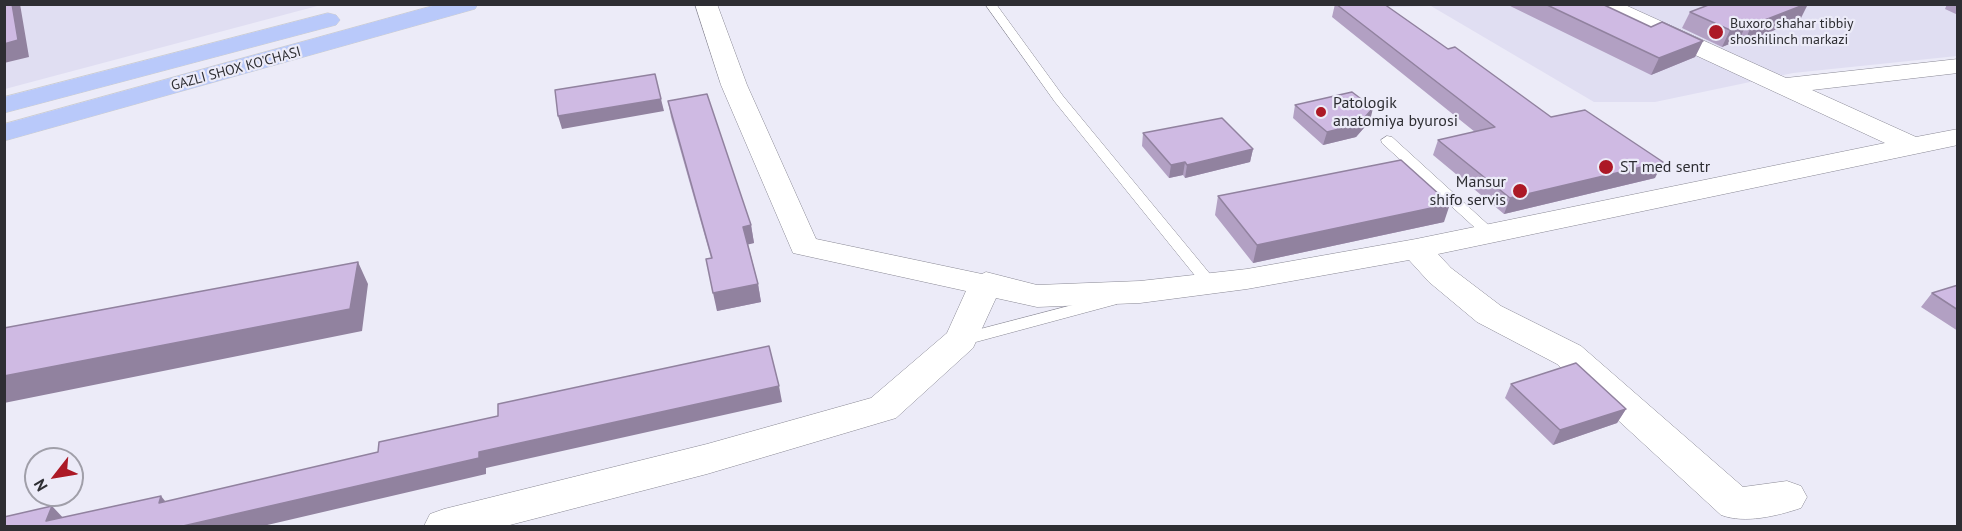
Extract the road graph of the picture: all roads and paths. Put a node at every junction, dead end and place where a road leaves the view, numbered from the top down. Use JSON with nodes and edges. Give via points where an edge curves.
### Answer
{"nodes":[{"id":1,"x":385,"y":4,"type":"edge"},
{"id":2,"x":467,"y":4,"type":"edge"},
{"id":3,"x":706,"y":4,"type":"edge"},
{"id":4,"x":990,"y":4,"type":"edge"},
{"id":5,"x":1604,"y":4,"type":"edge"},
{"id":6,"x":1958,"y":66,"type":"edge"},
{"id":7,"x":1782,"y":86,"type":"junction"},
{"id":8,"x":4,"y":105,"type":"edge"},
{"id":9,"x":1958,"y":115,"type":"edge"},
{"id":10,"x":1878,"y":130,"type":"junction"},
{"id":11,"x":4,"y":133,"type":"edge"},
{"id":12,"x":1958,"y":137,"type":"edge"},
{"id":13,"x":1387,"y":140,"type":"dead end"},
{"id":14,"x":1912,"y":146,"type":"junction"},
{"id":15,"x":1489,"y":233,"type":"junction"},
{"id":16,"x":1416,"y":249,"type":"junction"},
{"id":17,"x":986,"y":283,"type":"junction"},
{"id":18,"x":1210,"y":284,"type":"junction"},
{"id":19,"x":1140,"y":292,"type":"junction"},
{"id":20,"x":961,"y":340,"type":"junction"},
{"id":21,"x":1787,"y":497,"type":"dead end"},
{"id":22,"x":444,"y":526,"type":"edge"}],
"edges":[{"from":1,"to":8,"type":"highway","name":"GAZLI SHOX KO'CHASI"},
{"from":2,"to":11,"type":"highway","name":"GAZLI SHOX KO'CHASI"},
{"from":3,"to":17,"type":"street","via":[[734,85],[804,246]]},
{"from":4,"to":18,"type":"lane","via":[[1059,99]]},
{"from":5,"to":7,"type":"street"},
{"from":6,"to":7,"type":"street"},
{"from":7,"to":10,"type":"street"},
{"from":9,"to":10,"type":"street"},
{"from":10,"to":14,"type":"street"},
{"from":12,"to":14,"type":"street"},
{"from":13,"to":15,"type":"lane"},
{"from":14,"to":15,"type":"street"},
{"from":15,"to":16,"type":"street"},
{"from":16,"to":18,"type":"street"},
{"from":16,"to":21,"type":"street","via":[[1440,275],[1489,314],[1569,356],[1735,504]]},
{"from":17,"to":19,"type":"street","via":[[1037,296]]},
{"from":17,"to":20,"type":"street"},
{"from":18,"to":19,"type":"street"},
{"from":19,"to":20,"type":"lane"},
{"from":20,"to":22,"type":"street","via":[[883,408],[707,459]]}]}
